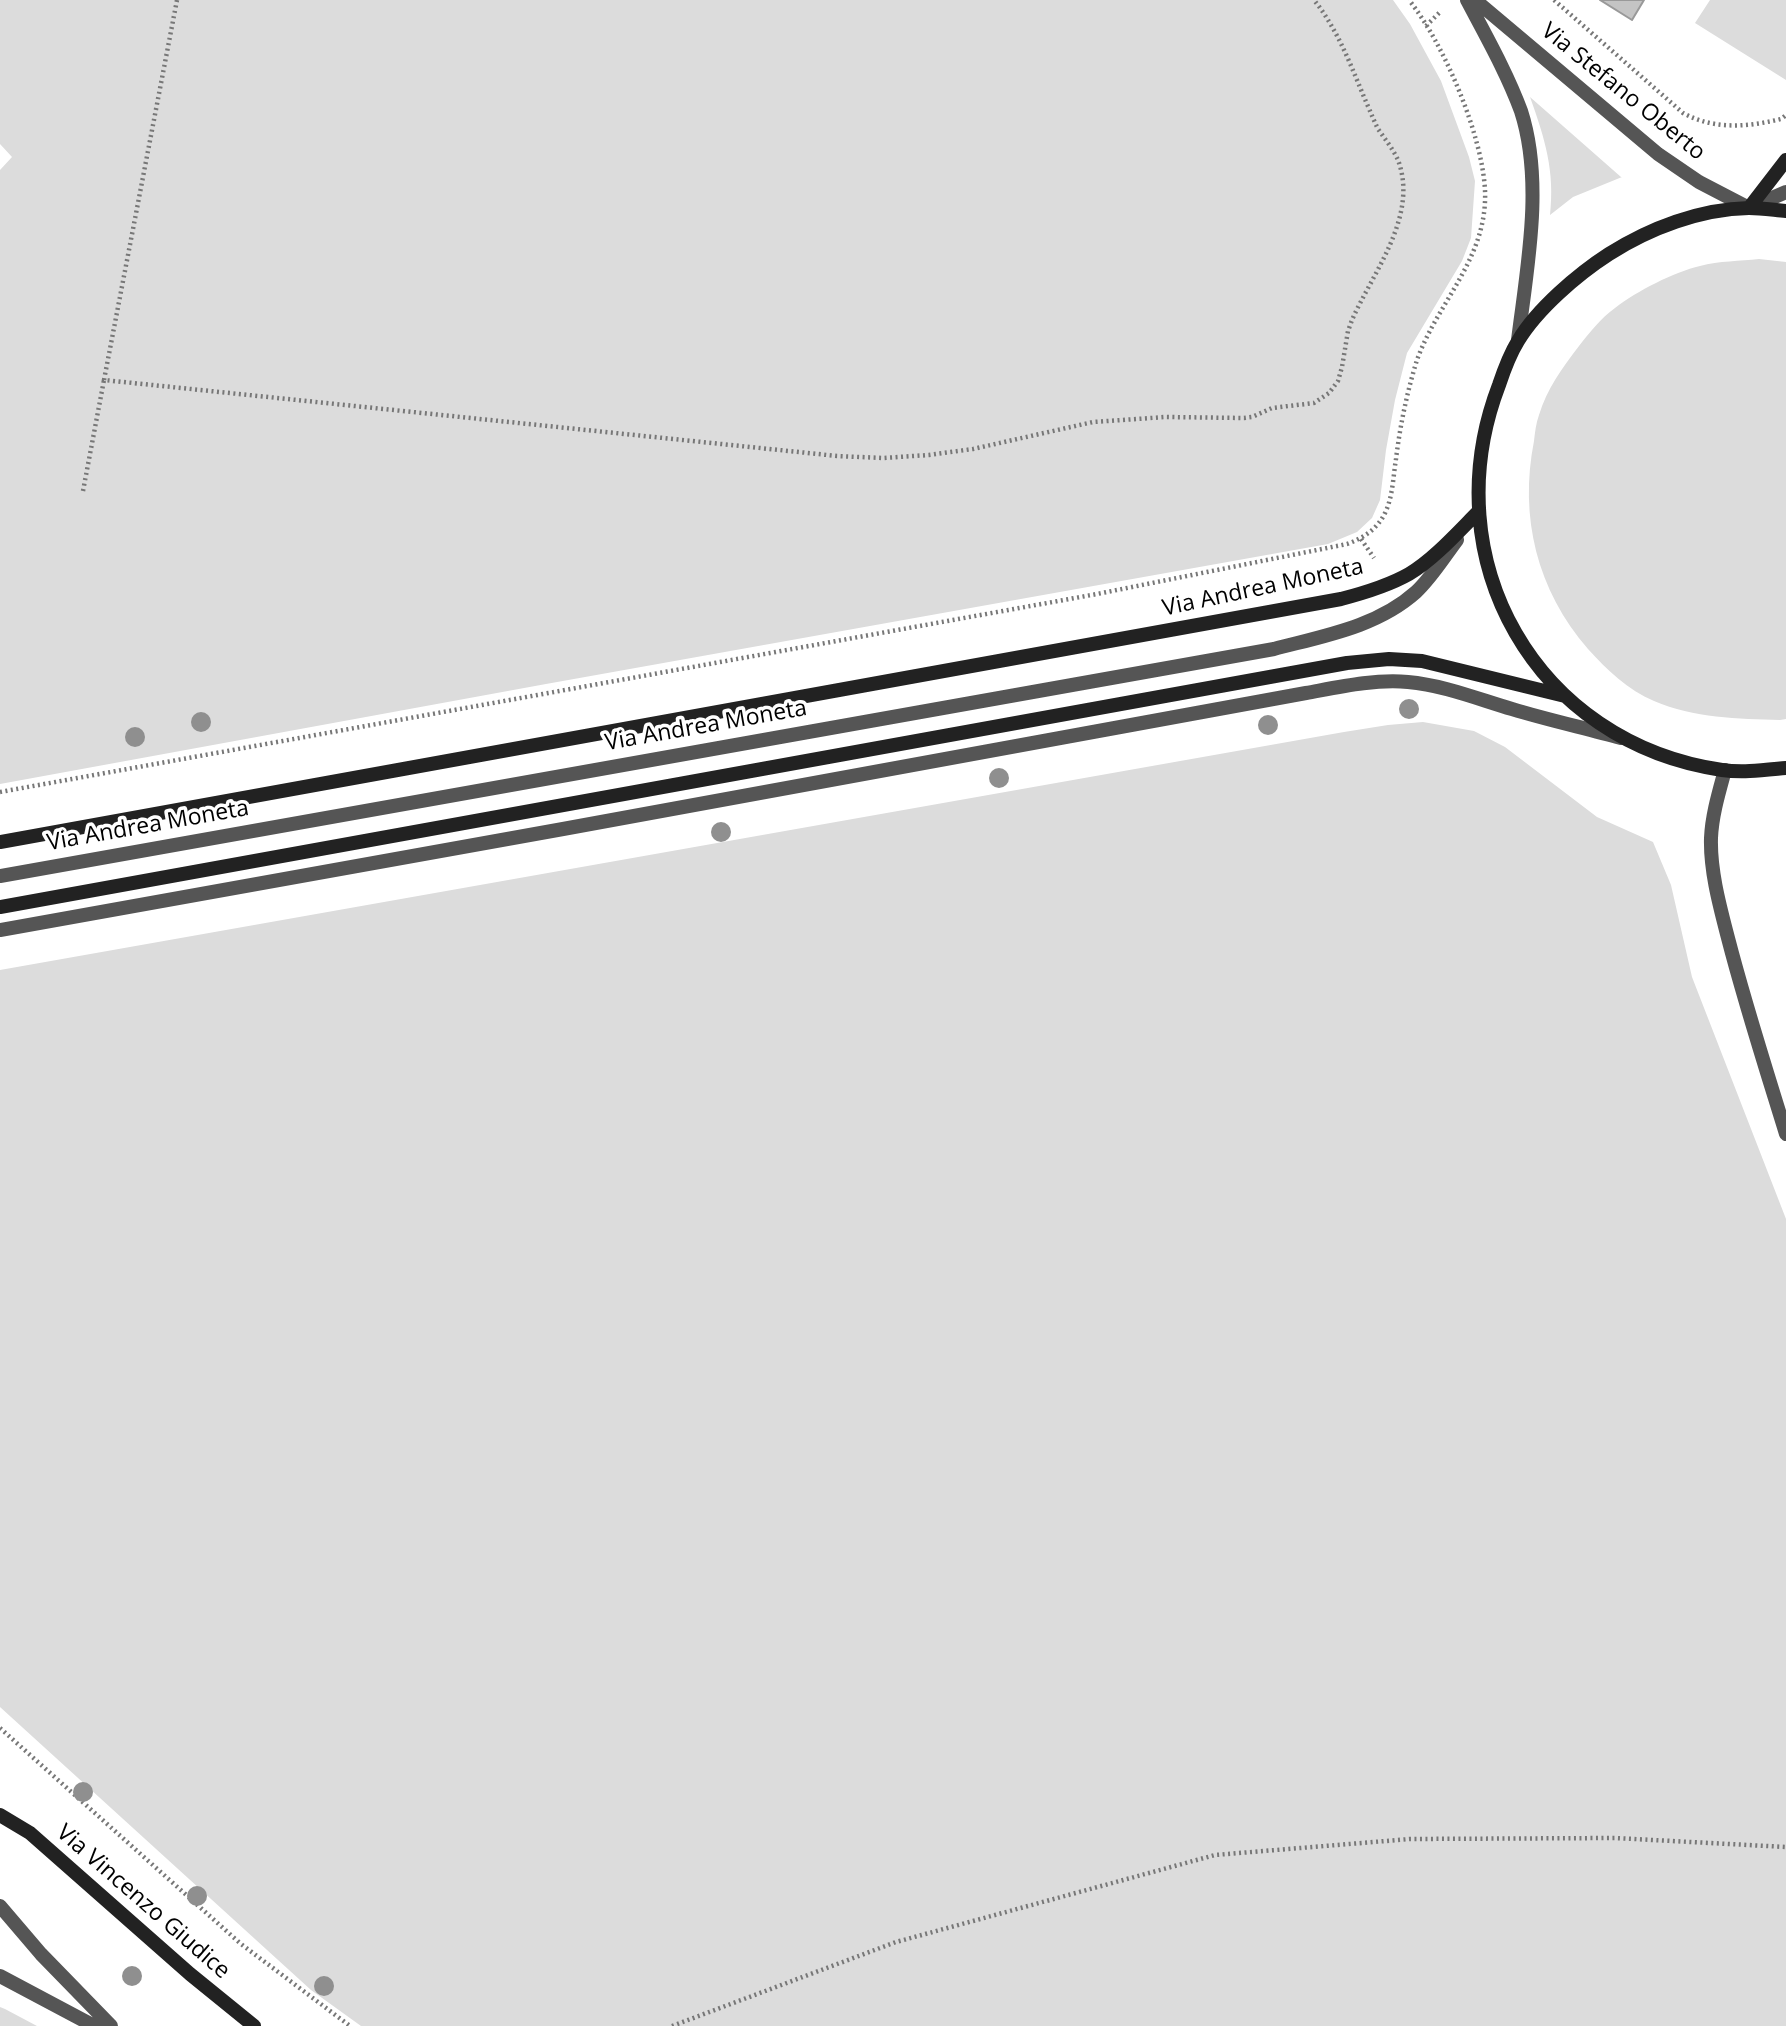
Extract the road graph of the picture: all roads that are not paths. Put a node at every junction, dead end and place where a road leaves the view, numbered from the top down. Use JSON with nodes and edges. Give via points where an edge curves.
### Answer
{"nodes":[{"id":1,"x":1467,"y":0,"type":"edge"},
{"id":2,"x":1475,"y":0,"type":"edge"},
{"id":3,"x":1786,"y":160,"type":"edge"},
{"id":4,"x":1786,"y":192,"type":"edge"},
{"id":5,"x":1749,"y":208,"type":"junction"},
{"id":6,"x":1786,"y":211,"type":"edge"},
{"id":7,"x":1518,"y":340,"type":"junction"},
{"id":8,"x":1479,"y":512,"type":"junction"},
{"id":9,"x":1565,"y":696,"type":"junction"},
{"id":10,"x":1622,"y":738,"type":"junction"},
{"id":11,"x":1786,"y":768,"type":"edge"},
{"id":12,"x":1726,"y":770,"type":"junction"},
{"id":13,"x":0,"y":842,"type":"edge"},
{"id":14,"x":0,"y":876,"type":"edge"},
{"id":15,"x":0,"y":906,"type":"edge"},
{"id":16,"x":2,"y":930,"type":"edge"},
{"id":17,"x":1786,"y":1134,"type":"edge"},
{"id":18,"x":0,"y":1815,"type":"edge"},
{"id":19,"x":0,"y":1906,"type":"edge"},
{"id":20,"x":0,"y":1976,"type":"edge"},
{"id":21,"x":94,"y":2026,"type":"edge"},
{"id":22,"x":111,"y":2026,"type":"edge"},
{"id":23,"x":254,"y":2026,"type":"edge"}],
"edges":[{"from":1,"to":7,"type":"street","via":[[1513,94],[1531,156],[1529,245]]},
{"from":2,"to":5,"type":"street","name":"Via Stefano Oberto","via":[[1658,154]]},
{"from":3,"to":5,"type":"street"},
{"from":4,"to":5,"type":"street"},
{"from":5,"to":6,"type":"street"},
{"from":5,"to":7,"type":"street","via":[[1714,212],[1653,229],[1623,245],[1568,285]]},
{"from":7,"to":8,"type":"street","via":[[1491,406],[1482,444]]},
{"from":8,"to":9,"type":"street","via":[[1495,590],[1511,628]]},
{"from":8,"to":13,"type":"street","name":"Via Andrea Moneta","via":[[1408,575],[1341,599]]},
{"from":8,"to":14,"type":"street","name":"Via Andrea Moneta","via":[[1405,601],[1362,624],[1275,649]]},
{"from":9,"to":10,"type":"street"},
{"from":9,"to":15,"type":"street","via":[[1422,661],[1347,663]]},
{"from":10,"to":12,"type":"street","via":[[1665,756]]},
{"from":10,"to":16,"type":"street","via":[[1434,687],[1408,682],[1366,684]]},
{"from":11,"to":12,"type":"street"},
{"from":12,"to":17,"type":"street","via":[[1711,837],[1712,858],[1734,962]]},
{"from":18,"to":23,"type":"street","name":"Via Vincenzo Giudice","via":[[30,1833]]},
{"from":19,"to":22,"type":"street"},
{"from":20,"to":21,"type":"street"}]}
